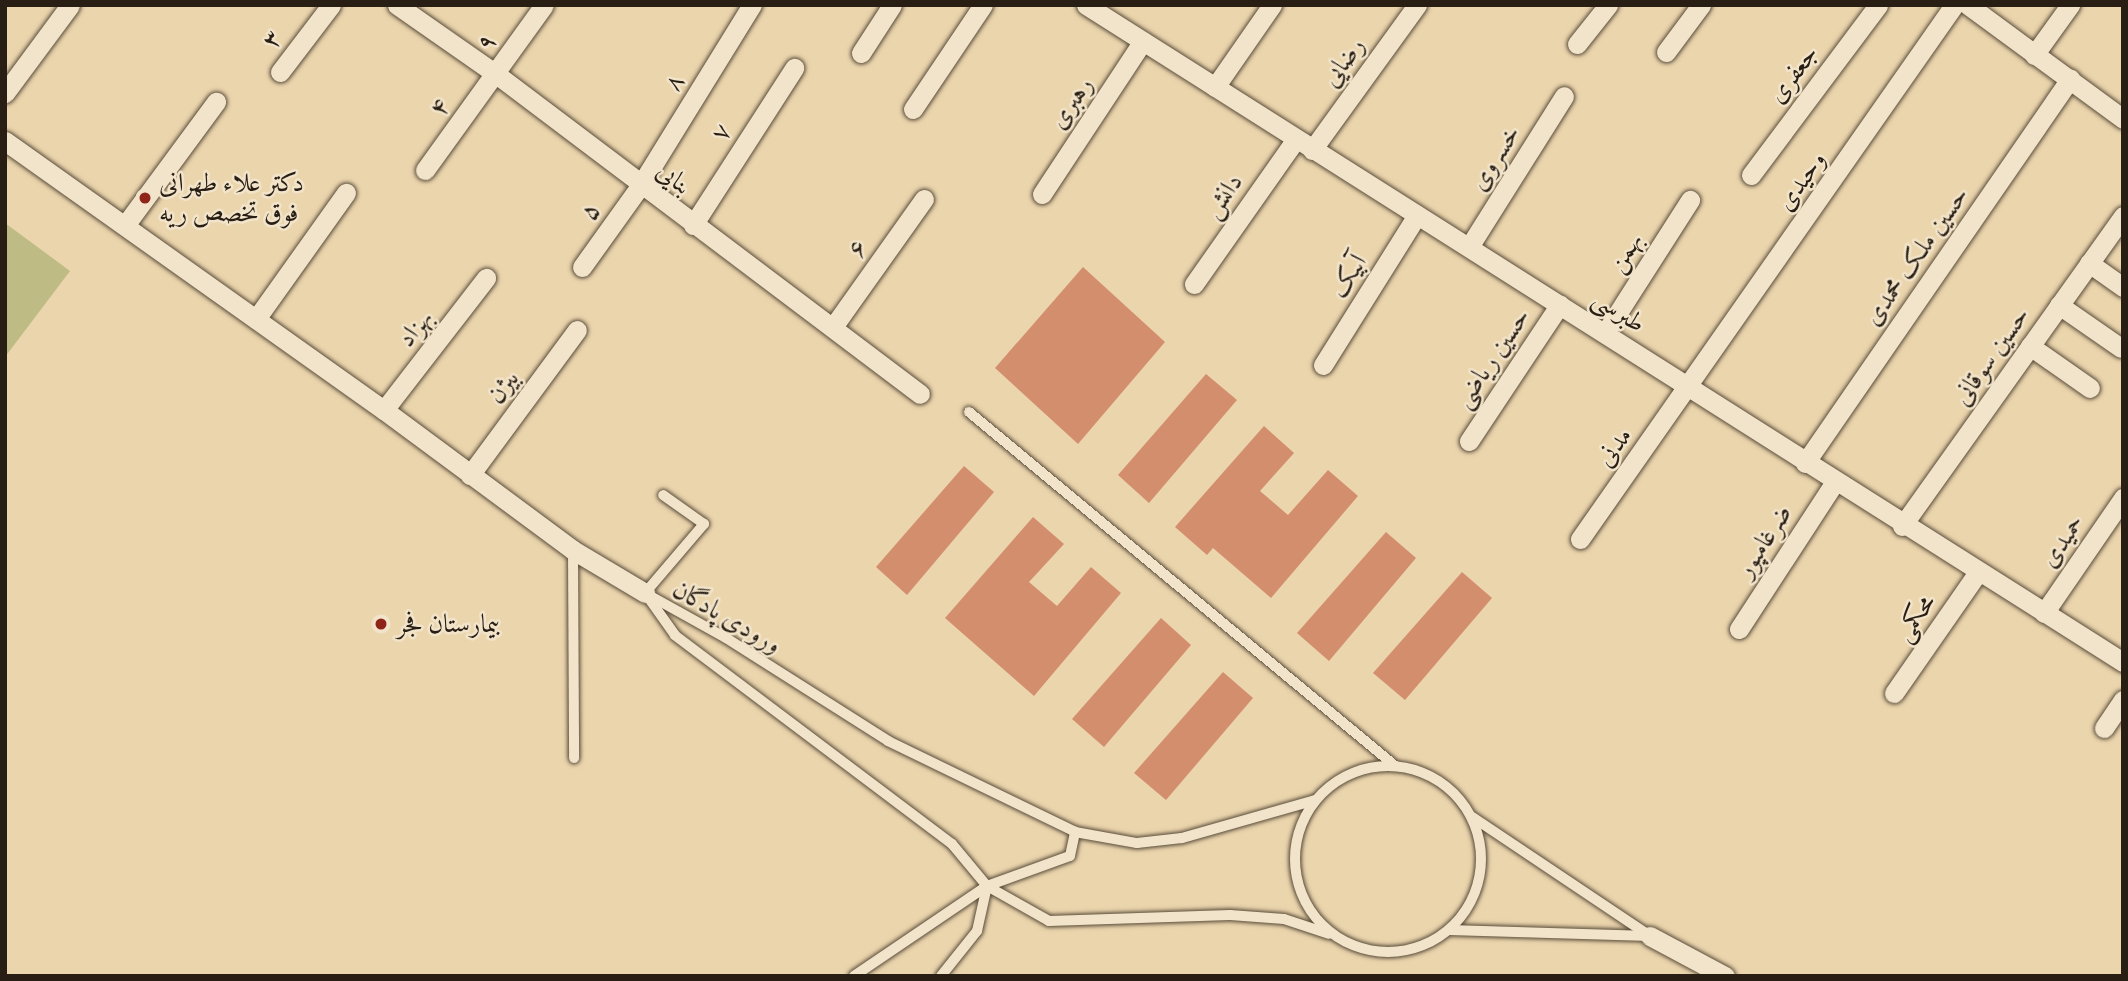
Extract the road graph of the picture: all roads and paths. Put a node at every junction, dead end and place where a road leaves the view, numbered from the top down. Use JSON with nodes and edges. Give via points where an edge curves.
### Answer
{"nodes":[{"id":1,"x":70,"y":5,"type":"edge"},
{"id":2,"x":331,"y":5,"type":"edge"},
{"id":3,"x":397,"y":5,"type":"edge"},
{"id":4,"x":544,"y":5,"type":"edge"},
{"id":5,"x":752,"y":5,"type":"edge"},
{"id":6,"x":892,"y":5,"type":"edge"},
{"id":7,"x":983,"y":5,"type":"edge"},
{"id":8,"x":1272,"y":5,"type":"edge"},
{"id":9,"x":1417,"y":5,"type":"edge"},
{"id":10,"x":1608,"y":5,"type":"edge"},
{"id":11,"x":1701,"y":5,"type":"edge"},
{"id":12,"x":1878,"y":5,"type":"edge"},
{"id":13,"x":1954,"y":5,"type":"edge"},
{"id":14,"x":1968,"y":5,"type":"edge"},
{"id":15,"x":2070,"y":5,"type":"edge"},
{"id":16,"x":1088,"y":6,"type":"edge"},
{"id":17,"x":1143,"y":41,"type":"junction"},
{"id":18,"x":1577,"y":44,"type":"dead end"},
{"id":19,"x":1666,"y":52,"type":"dead end"},
{"id":20,"x":861,"y":53,"type":"dead end"},
{"id":21,"x":2034,"y":55,"type":"junction"},
{"id":22,"x":794,"y":68,"type":"dead end"},
{"id":23,"x":280,"y":72,"type":"dead end"},
{"id":24,"x":496,"y":74,"type":"junction"},
{"id":25,"x":2070,"y":79,"type":"junction"},
{"id":26,"x":1215,"y":88,"type":"junction"},
{"id":27,"x":5,"y":93,"type":"edge"},
{"id":28,"x":1564,"y":96,"type":"dead end"},
{"id":29,"x":216,"y":103,"type":"dead end"},
{"id":30,"x":2119,"y":108,"type":"edge"},
{"id":31,"x":913,"y":109,"type":"dead end"},
{"id":32,"x":1296,"y":139,"type":"junction"},
{"id":33,"x":5,"y":141,"type":"edge"},
{"id":34,"x":1312,"y":150,"type":"junction"},
{"id":35,"x":425,"y":170,"type":"dead end"},
{"id":36,"x":1751,"y":175,"type":"dead end"},
{"id":37,"x":640,"y":186,"type":"junction"},
{"id":38,"x":346,"y":193,"type":"dead end"},
{"id":39,"x":1042,"y":194,"type":"dead end"},
{"id":40,"x":924,"y":199,"type":"dead end"},
{"id":41,"x":1690,"y":200,"type":"dead end"},
{"id":42,"x":1417,"y":215,"type":"junction"},
{"id":43,"x":2123,"y":216,"type":"edge"},
{"id":44,"x":126,"y":224,"type":"junction"},
{"id":45,"x":693,"y":225,"type":"junction"},
{"id":46,"x":1469,"y":247,"type":"junction"},
{"id":47,"x":2089,"y":263,"type":"junction"},
{"id":48,"x":582,"y":267,"type":"dead end"},
{"id":49,"x":486,"y":278,"type":"dead end"},
{"id":50,"x":1194,"y":284,"type":"dead end"},
{"id":51,"x":2123,"y":287,"type":"edge"},
{"id":52,"x":1560,"y":304,"type":"junction"},
{"id":53,"x":2059,"y":305,"type":"junction"},
{"id":54,"x":256,"y":319,"type":"junction"},
{"id":55,"x":833,"y":327,"type":"junction"},
{"id":56,"x":578,"y":330,"type":"dead end"},
{"id":57,"x":1605,"y":332,"type":"junction"},
{"id":58,"x":2030,"y":346,"type":"junction"},
{"id":59,"x":2121,"y":348,"type":"dead end"},
{"id":60,"x":1323,"y":365,"type":"dead end"},
{"id":61,"x":1690,"y":387,"type":"junction"},
{"id":62,"x":2090,"y":388,"type":"dead end"},
{"id":63,"x":920,"y":394,"type":"dead end"},
{"id":64,"x":384,"y":410,"type":"junction"},
{"id":65,"x":969,"y":412,"type":"dead end"},
{"id":66,"x":1469,"y":441,"type":"dead end"},
{"id":67,"x":1805,"y":463,"type":"junction"},
{"id":68,"x":470,"y":475,"type":"junction"},
{"id":69,"x":1834,"y":483,"type":"junction"},
{"id":70,"x":663,"y":495,"type":"dead end"},
{"id":71,"x":2123,"y":498,"type":"edge"},
{"id":72,"x":1902,"y":526,"type":"junction"},
{"id":73,"x":1580,"y":538,"type":"dead end"},
{"id":74,"x":573,"y":550,"type":"junction"},
{"id":75,"x":1978,"y":572,"type":"junction"},
{"id":76,"x":645,"y":593,"type":"junction"},
{"id":77,"x":2045,"y":613,"type":"junction"},
{"id":78,"x":1739,"y":629,"type":"dead end"},
{"id":79,"x":2123,"y":662,"type":"edge"},
{"id":80,"x":1895,"y":693,"type":"dead end"},
{"id":81,"x":2123,"y":700,"type":"edge"},
{"id":82,"x":2104,"y":728,"type":"dead end"},
{"id":83,"x":574,"y":758,"type":"dead end"},
{"id":84,"x":1394,"y":765,"type":"junction"},
{"id":85,"x":1315,"y":800,"type":"junction"},
{"id":86,"x":1471,"y":816,"type":"junction"},
{"id":87,"x":1075,"y":832,"type":"junction"},
{"id":88,"x":987,"y":886,"type":"junction"},
{"id":89,"x":1449,"y":930,"type":"junction"},
{"id":90,"x":1334,"y":936,"type":"junction"},
{"id":91,"x":1650,"y":936,"type":"junction"},
{"id":92,"x":854,"y":976,"type":"edge"},
{"id":93,"x":941,"y":976,"type":"edge"},
{"id":94,"x":1725,"y":976,"type":"edge"}],
"edges":[{"from":1,"to":27,"type":"street"},
{"from":2,"to":23,"type":"street","name":"۳"},
{"from":3,"to":24,"type":"street","name":"بنایی"},
{"from":4,"to":24,"type":"street","name":"۹"},
{"from":5,"to":37,"type":"street","name":"۸"},
{"from":6,"to":20,"type":"street"},
{"from":7,"to":31,"type":"street"},
{"from":8,"to":26,"type":"street"},
{"from":9,"to":34,"type":"street","name":"رضایی"},
{"from":10,"to":18,"type":"street"},
{"from":11,"to":19,"type":"street"},
{"from":12,"to":36,"type":"street","name":"جعفری"},
{"from":13,"to":61,"type":"street","name":"وحیدی"},
{"from":14,"to":21,"type":"street"},
{"from":15,"to":21,"type":"street"},
{"from":16,"to":17,"type":"street","name":"طبرسی"},
{"from":17,"to":26,"type":"street","name":"طبرسی"},
{"from":17,"to":39,"type":"street","name":"رهبری"},
{"from":21,"to":25,"type":"street"},
{"from":22,"to":45,"type":"street","name":"۷"},
{"from":24,"to":35,"type":"street","name":"۴"},
{"from":24,"to":37,"type":"street","name":"بنایی"},
{"from":25,"to":30,"type":"street"},
{"from":25,"to":67,"type":"street","name":"حسین ملک محمدی"},
{"from":26,"to":32,"type":"street","name":"طبرسی"},
{"from":28,"to":46,"type":"street","name":"خسروی"},
{"from":29,"to":44,"type":"street"},
{"from":32,"to":34,"type":"street","name":"طبرسی"},
{"from":32,"to":50,"type":"street","name":"دانش"},
{"from":33,"to":44,"type":"street"},
{"from":34,"to":42,"type":"street","name":"طبرسی"},
{"from":37,"to":45,"type":"street","name":"بنایی"},
{"from":37,"to":48,"type":"street","name":"۵"},
{"from":38,"to":54,"type":"street"},
{"from":40,"to":55,"type":"street","name":"۶"},
{"from":41,"to":57,"type":"street","name":"بهمن"},
{"from":42,"to":46,"type":"street","name":"طبرسی"},
{"from":42,"to":60,"type":"street","name":"آبیک"},
{"from":43,"to":47,"type":"street","name":"حسین سوقانی"},
{"from":44,"to":54,"type":"street"},
{"from":45,"to":55,"type":"street","name":"بنایی"},
{"from":46,"to":52,"type":"street","name":"طبرسی"},
{"from":47,"to":51,"type":"street"},
{"from":47,"to":53,"type":"street","name":"حسین سوقانی"},
{"from":49,"to":64,"type":"street","name":"بهزاد"},
{"from":52,"to":57,"type":"street","name":"طبرسی"},
{"from":52,"to":66,"type":"street","name":"حسین ریاضی"},
{"from":53,"to":58,"type":"street","name":"حسین سوقانی"},
{"from":53,"to":59,"type":"street"},
{"from":54,"to":64,"type":"street"},
{"from":55,"to":63,"type":"street","name":"بنایی"},
{"from":56,"to":68,"type":"street","name":"بیژن"},
{"from":57,"to":61,"type":"street","name":"طبرسی"},
{"from":58,"to":62,"type":"street"},
{"from":58,"to":72,"type":"street","name":"حسین سوقانی"},
{"from":61,"to":67,"type":"street","name":"طبرسی"},
{"from":61,"to":73,"type":"street","name":"مدنی"},
{"from":64,"to":68,"type":"street"},
{"from":65,"to":84,"type":"lane"},
{"from":67,"to":69,"type":"street","name":"طبرسی"},
{"from":68,"to":74,"type":"street"},
{"from":69,"to":72,"type":"street","name":"طبرسی"},
{"from":69,"to":78,"type":"street","name":"ضرغامپور"},
{"from":70,"to":76,"type":"lane","via":[[704,524]]},
{"from":71,"to":77,"type":"street","name":"حمیدی"},
{"from":72,"to":75,"type":"street","name":"طبرسی"},
{"from":74,"to":76,"type":"street"},
{"from":74,"to":83,"type":"lane"},
{"from":75,"to":77,"type":"street","name":"طبرسی"},
{"from":75,"to":80,"type":"street","name":"محکمی"},
{"from":76,"to":87,"type":"lane","name":"ورودی پادگان","via":[[726,638],[888,741]]},
{"from":76,"to":88,"type":"lane","name":"ورودی پادگان","via":[[675,635],[952,844]]},
{"from":77,"to":79,"type":"street","name":"طبرسی"},
{"from":81,"to":82,"type":"street"},
{"from":84,"to":85,"type":"lane","via":[[1355,772],[1337,780]]},
{"from":84,"to":86,"type":"lane","via":[[1425,773],[1443,785]]},
{"from":85,"to":87,"type":"lane","name":"ورودی پادگان","via":[[1182,838],[1137,843]]},
{"from":85,"to":90,"type":"lane","via":[[1300,827],[1294,857],[1298,887],[1312,915]]},
{"from":86,"to":89,"type":"lane","via":[[1481,846],[1480,877],[1469,906]]},
{"from":86,"to":91,"type":"lane"},
{"from":87,"to":88,"type":"lane","via":[[1070,856]]},
{"from":88,"to":90,"type":"lane","via":[[1049,921],[1230,915],[1284,919]]},
{"from":88,"to":92,"type":"lane"},
{"from":88,"to":93,"type":"lane","via":[[977,931]]},
{"from":89,"to":90,"type":"lane","via":[[1422,946],[1392,952],[1362,949]]},
{"from":89,"to":91,"type":"lane"},
{"from":91,"to":94,"type":"street"}]}
